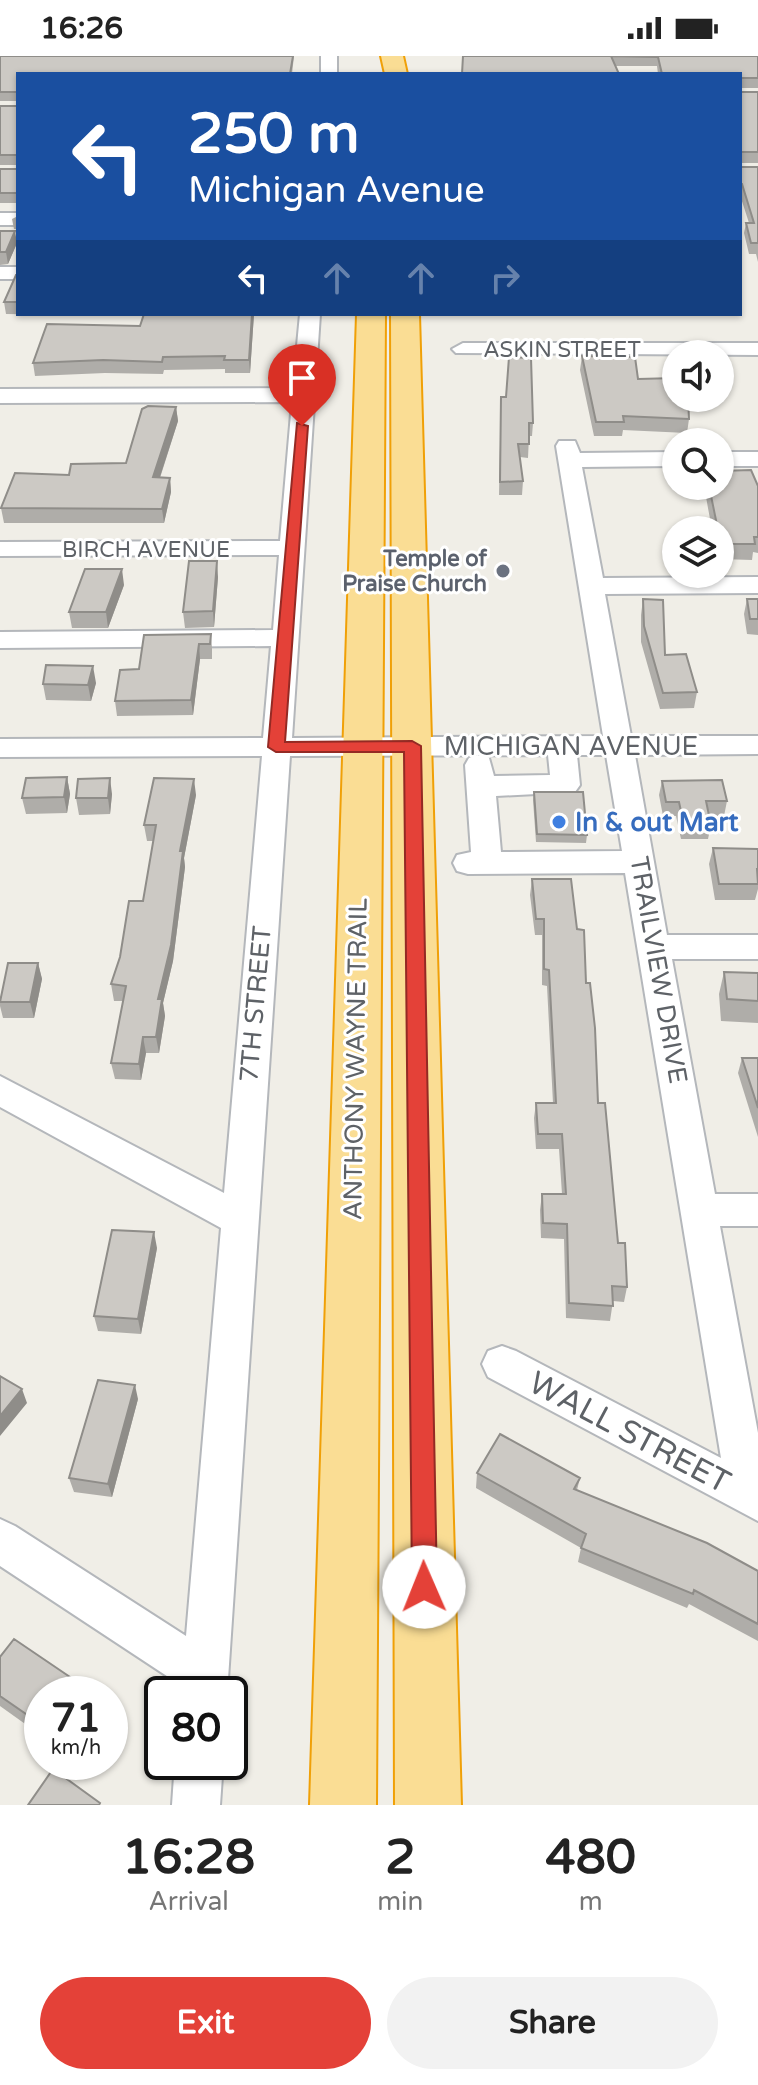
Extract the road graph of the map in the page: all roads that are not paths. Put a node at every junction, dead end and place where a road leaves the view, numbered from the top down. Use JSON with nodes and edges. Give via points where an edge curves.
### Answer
{"nodes":[{"id":1,"x":310,"y":316,"type":"edge"},
{"id":2,"x":371,"y":316,"type":"edge"},
{"id":3,"x":405,"y":316,"type":"edge"},
{"id":4,"x":463,"y":349,"type":"dead end"},
{"id":5,"x":758,"y":349,"type":"edge"},
{"id":6,"x":304,"y":395,"type":"junction"},
{"id":7,"x":0,"y":396,"type":"edge"},
{"id":8,"x":662,"y":458,"type":"edge"},
{"id":9,"x":734,"y":459,"type":"edge"},
{"id":10,"x":758,"y":459,"type":"edge"},
{"id":11,"x":292,"y":548,"type":"junction"},
{"id":12,"x":0,"y":549,"type":"edge"},
{"id":13,"x":758,"y":585,"type":"edge"},
{"id":14,"x":590,"y":586,"type":"junction"},
{"id":15,"x":285,"y":638,"type":"junction"},
{"id":16,"x":0,"y":640,"type":"edge"},
{"id":17,"x":758,"y":745,"type":"edge"},
{"id":18,"x":412,"y":746,"type":"junction"},
{"id":19,"x":478,"y":746,"type":"junction"},
{"id":20,"x":562,"y":746,"type":"junction"},
{"id":21,"x":620,"y":746,"type":"junction"},
{"id":22,"x":276,"y":747,"type":"junction"},
{"id":23,"x":361,"y":747,"type":"junction"},
{"id":24,"x":0,"y":748,"type":"edge"},
{"id":25,"x":481,"y":786,"type":"junction"},
{"id":26,"x":639,"y":862,"type":"junction"},
{"id":27,"x":656,"y":947,"type":"junction"},
{"id":28,"x":758,"y":947,"type":"edge"},
{"id":29,"x":0,"y":1090,"type":"edge"},
{"id":30,"x":700,"y":1210,"type":"junction"},
{"id":31,"x":758,"y":1210,"type":"edge"},
{"id":32,"x":238,"y":1219,"type":"junction"},
{"id":33,"x":502,"y":1364,"type":"dead end"},
{"id":34,"x":753,"y":1497,"type":"edge"},
{"id":35,"x":0,"y":1541,"type":"edge"},
{"id":36,"x":193,"y":1676,"type":"edge"},
{"id":37,"x":205,"y":1676,"type":"edge"},
{"id":38,"x":198,"y":1780,"type":"edge"},
{"id":39,"x":196,"y":1805,"type":"edge"},
{"id":40,"x":343,"y":1805,"type":"edge"},
{"id":41,"x":428,"y":1805,"type":"edge"}],
"edges":[{"from":1,"to":6,"type":"street","name":"7TH STREET"},
{"from":2,"to":23,"type":"highway","name":"ANTHONY WAYNE TRAIL"},
{"from":3,"to":18,"type":"highway"},
{"from":4,"to":5,"type":"street","name":"ASKIN STREET"},
{"from":6,"to":7,"type":"street"},
{"from":6,"to":11,"type":"street","name":"7TH STREET"},
{"from":8,"to":14,"type":"street","name":"TRAILVIEW DRIVE","via":[[569,453]]},
{"from":9,"to":10,"type":"street"},
{"from":11,"to":12,"type":"street","name":"BIRCH AVENUE"},
{"from":11,"to":15,"type":"street","name":"7TH STREET"},
{"from":13,"to":14,"type":"street"},
{"from":14,"to":21,"type":"street","name":"TRAILVIEW DRIVE"},
{"from":15,"to":16,"type":"street"},
{"from":15,"to":22,"type":"street","name":"7TH STREET"},
{"from":17,"to":21,"type":"street","name":"MICHIGAN AVENUE"},
{"from":18,"to":19,"type":"street","name":"MICHIGAN AVENUE"},
{"from":18,"to":23,"type":"street","name":"MICHIGAN AVENUE"},
{"from":18,"to":41,"type":"highway"},
{"from":19,"to":20,"type":"street","name":"MICHIGAN AVENUE"},
{"from":19,"to":25,"type":"street"},
{"from":20,"to":21,"type":"street","name":"MICHIGAN AVENUE"},
{"from":20,"to":25,"type":"street","via":[[565,785]]},
{"from":21,"to":26,"type":"street","name":"TRAILVIEW DRIVE"},
{"from":22,"to":23,"type":"street","name":"MICHIGAN AVENUE"},
{"from":22,"to":24,"type":"street","name":"MICHIGAN AVENUE"},
{"from":22,"to":32,"type":"street","name":"7TH STREET"},
{"from":23,"to":40,"type":"highway","name":"ANTHONY WAYNE TRAIL"},
{"from":25,"to":26,"type":"street","via":[[478,863]]},
{"from":26,"to":27,"type":"street","name":"TRAILVIEW DRIVE"},
{"from":27,"to":28,"type":"street"},
{"from":27,"to":30,"type":"street","name":"TRAILVIEW DRIVE"},
{"from":29,"to":32,"type":"street"},
{"from":30,"to":31,"type":"street"},
{"from":30,"to":34,"type":"street","name":"TRAILVIEW DRIVE"},
{"from":32,"to":37,"type":"street","name":"7TH STREET"},
{"from":33,"to":34,"type":"street","name":"WALL STREET"},
{"from":35,"to":36,"type":"street"},
{"from":38,"to":39,"type":"street"}]}
